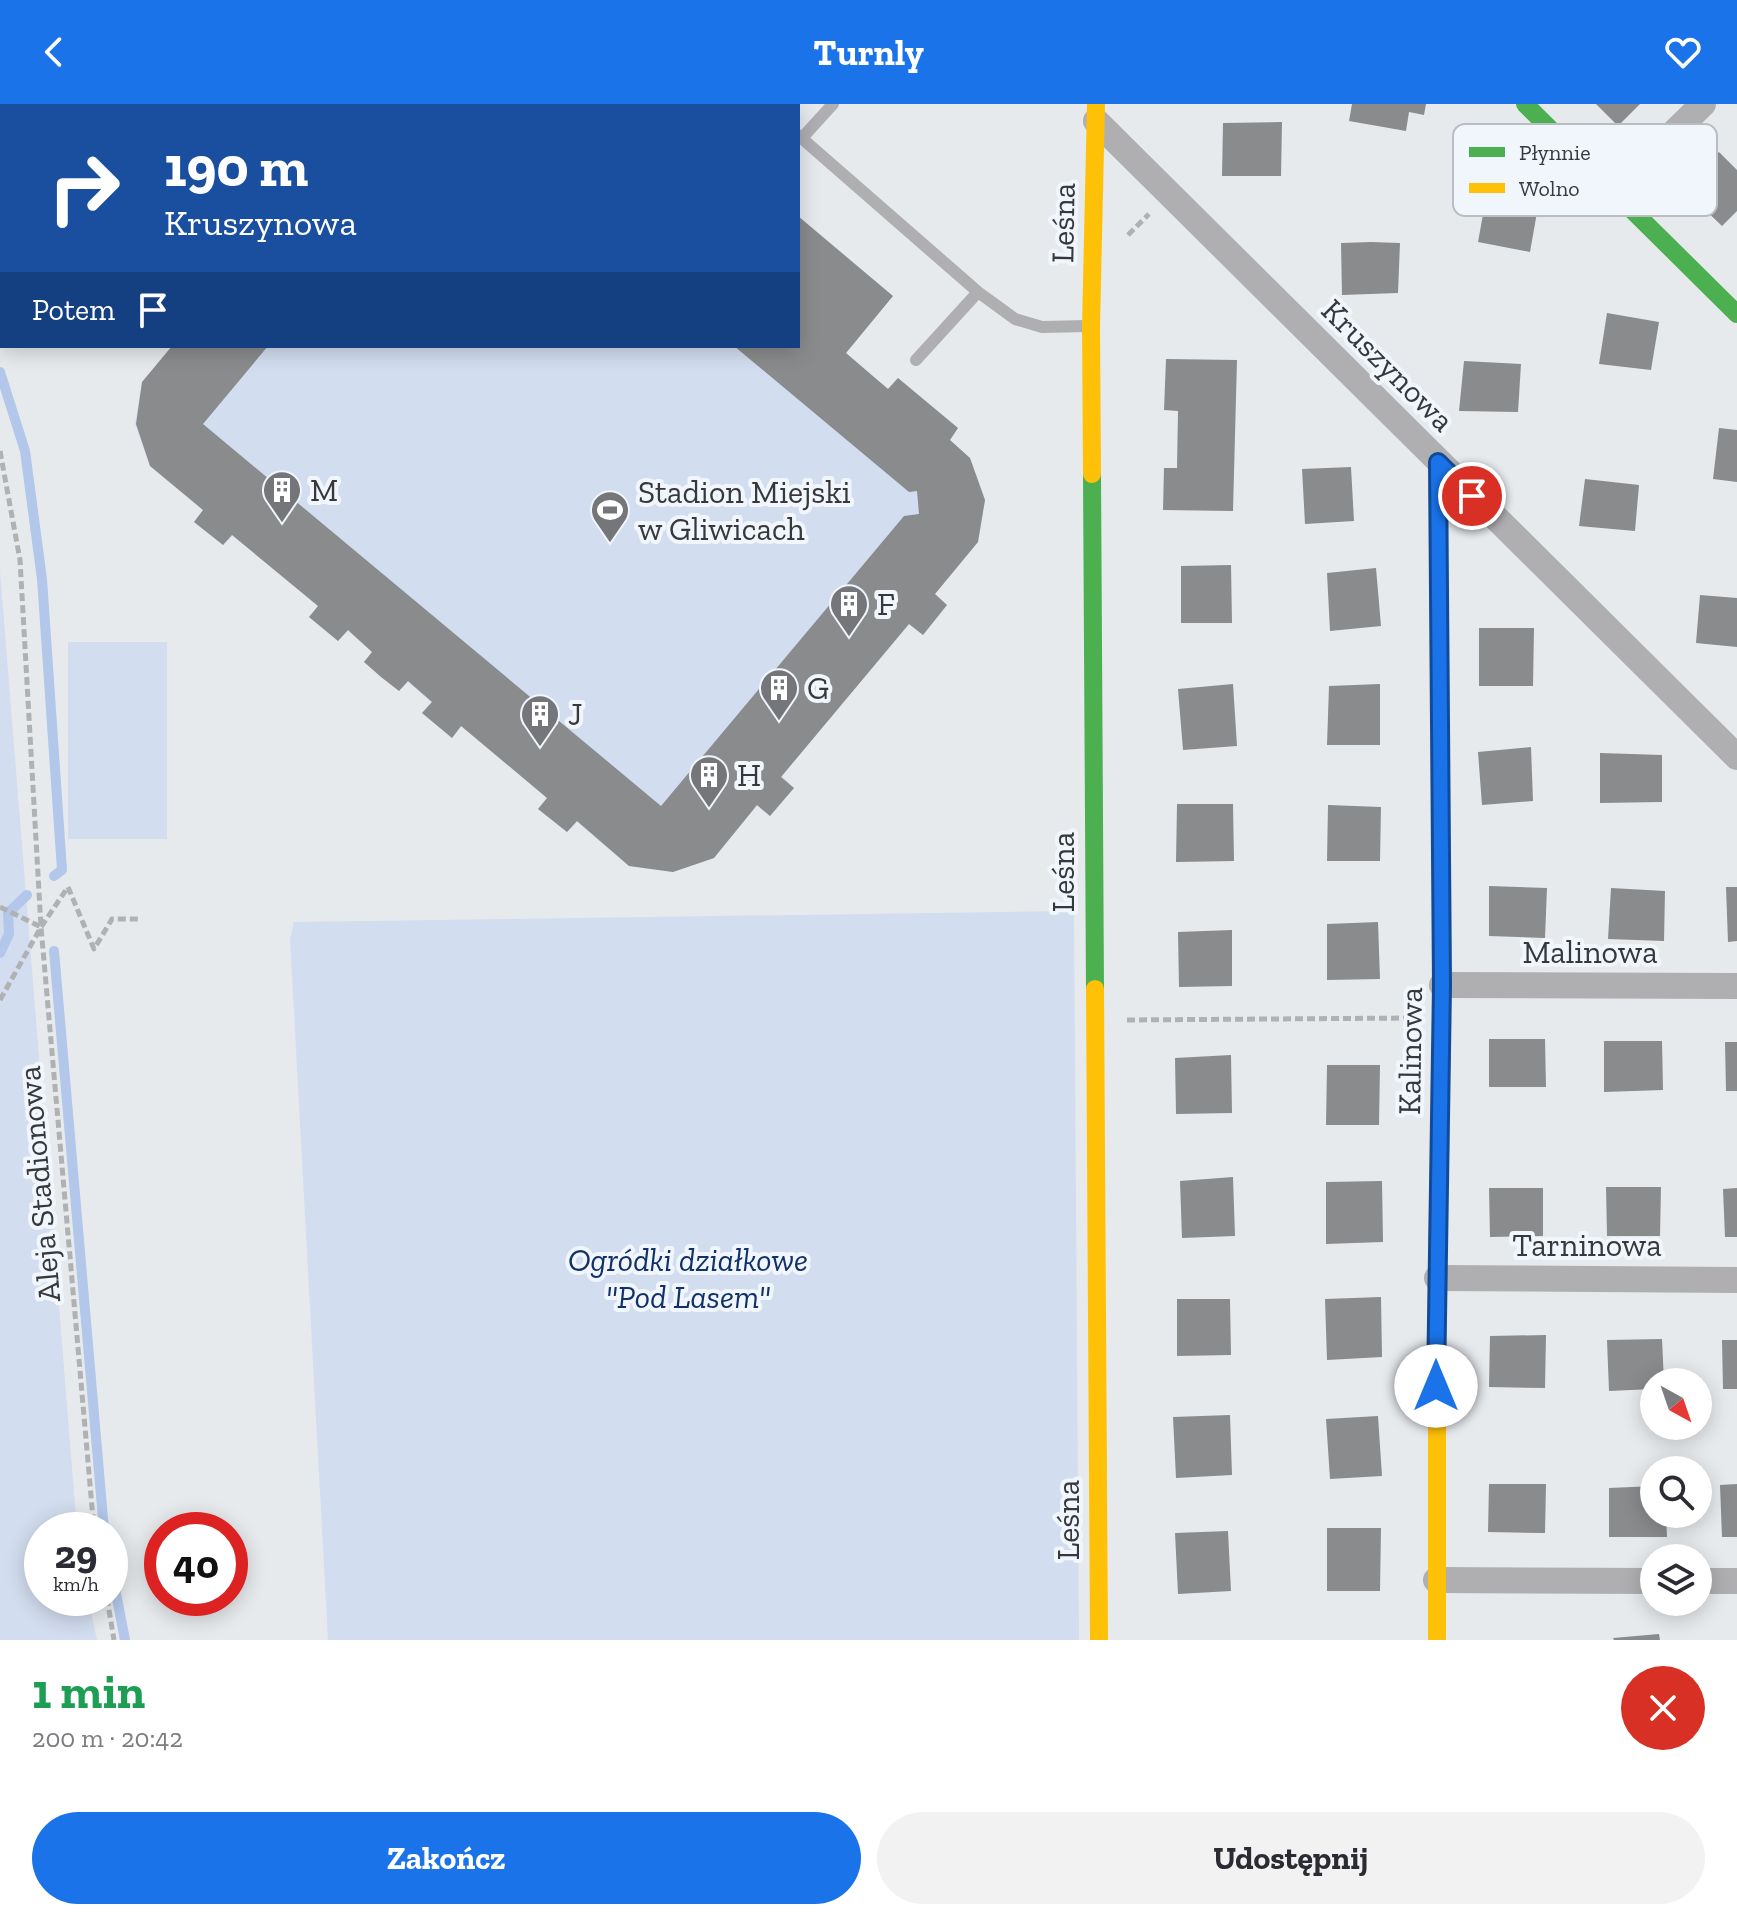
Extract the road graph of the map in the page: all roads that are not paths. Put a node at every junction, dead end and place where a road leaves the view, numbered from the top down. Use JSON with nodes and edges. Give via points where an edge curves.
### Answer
{"nodes":[{"id":1,"x":833,"y":104,"type":"edge"},
{"id":2,"x":1525,"y":104,"type":"edge"},
{"id":3,"x":1703,"y":104,"type":"edge"},
{"id":4,"x":1096,"y":112,"type":"edge"},
{"id":5,"x":1545,"y":124,"type":"edge"},
{"id":6,"x":1683,"y":124,"type":"edge"},
{"id":7,"x":800,"y":136,"type":"edge"},
{"id":8,"x":1636,"y":216,"type":"edge"},
{"id":9,"x":978,"y":292,"type":"junction"},
{"id":10,"x":1737,"y":314,"type":"edge"},
{"id":11,"x":1091,"y":326,"type":"junction"},
{"id":12,"x":916,"y":360,"type":"dead end"},
{"id":13,"x":1438,"y":462,"type":"junction"},
{"id":14,"x":1737,"y":757,"type":"edge"},
{"id":15,"x":1442,"y":985,"type":"junction"},
{"id":16,"x":1737,"y":986,"type":"edge"},
{"id":17,"x":1437,"y":1278,"type":"junction"},
{"id":18,"x":1737,"y":1280,"type":"edge"},
{"id":19,"x":1436,"y":1580,"type":"junction"},
{"id":20,"x":1640,"y":1581,"type":"edge"},
{"id":21,"x":1712,"y":1581,"type":"edge"},
{"id":22,"x":1737,"y":1581,"type":"edge"},
{"id":23,"x":1099,"y":1640,"type":"edge"},
{"id":24,"x":1437,"y":1640,"type":"edge"}],
"edges":[{"from":1,"to":7,"type":"lane"},
{"from":2,"to":5,"type":"street"},
{"from":3,"to":6,"type":"street"},
{"from":4,"to":11,"type":"street","name":"Leśna"},
{"from":4,"to":13,"type":"street","name":"Kruszynowa"},
{"from":7,"to":9,"type":"lane"},
{"from":8,"to":10,"type":"street"},
{"from":9,"to":11,"type":"lane","via":[[1015,319],[1042,327]]},
{"from":9,"to":12,"type":"lane"},
{"from":11,"to":23,"type":"street","name":"Leśna"},
{"from":13,"to":14,"type":"street","name":"Kruszynowa"},
{"from":13,"to":15,"type":"street","name":"Kalinowa"},
{"from":15,"to":16,"type":"street","name":"Malinowa"},
{"from":15,"to":17,"type":"street","name":"Kalinowa"},
{"from":17,"to":18,"type":"street","name":"Tarninowa"},
{"from":17,"to":19,"type":"street","name":"Kalinowa"},
{"from":19,"to":20,"type":"street"},
{"from":19,"to":24,"type":"street","name":"Kalinowa"},
{"from":21,"to":22,"type":"street"}]}
